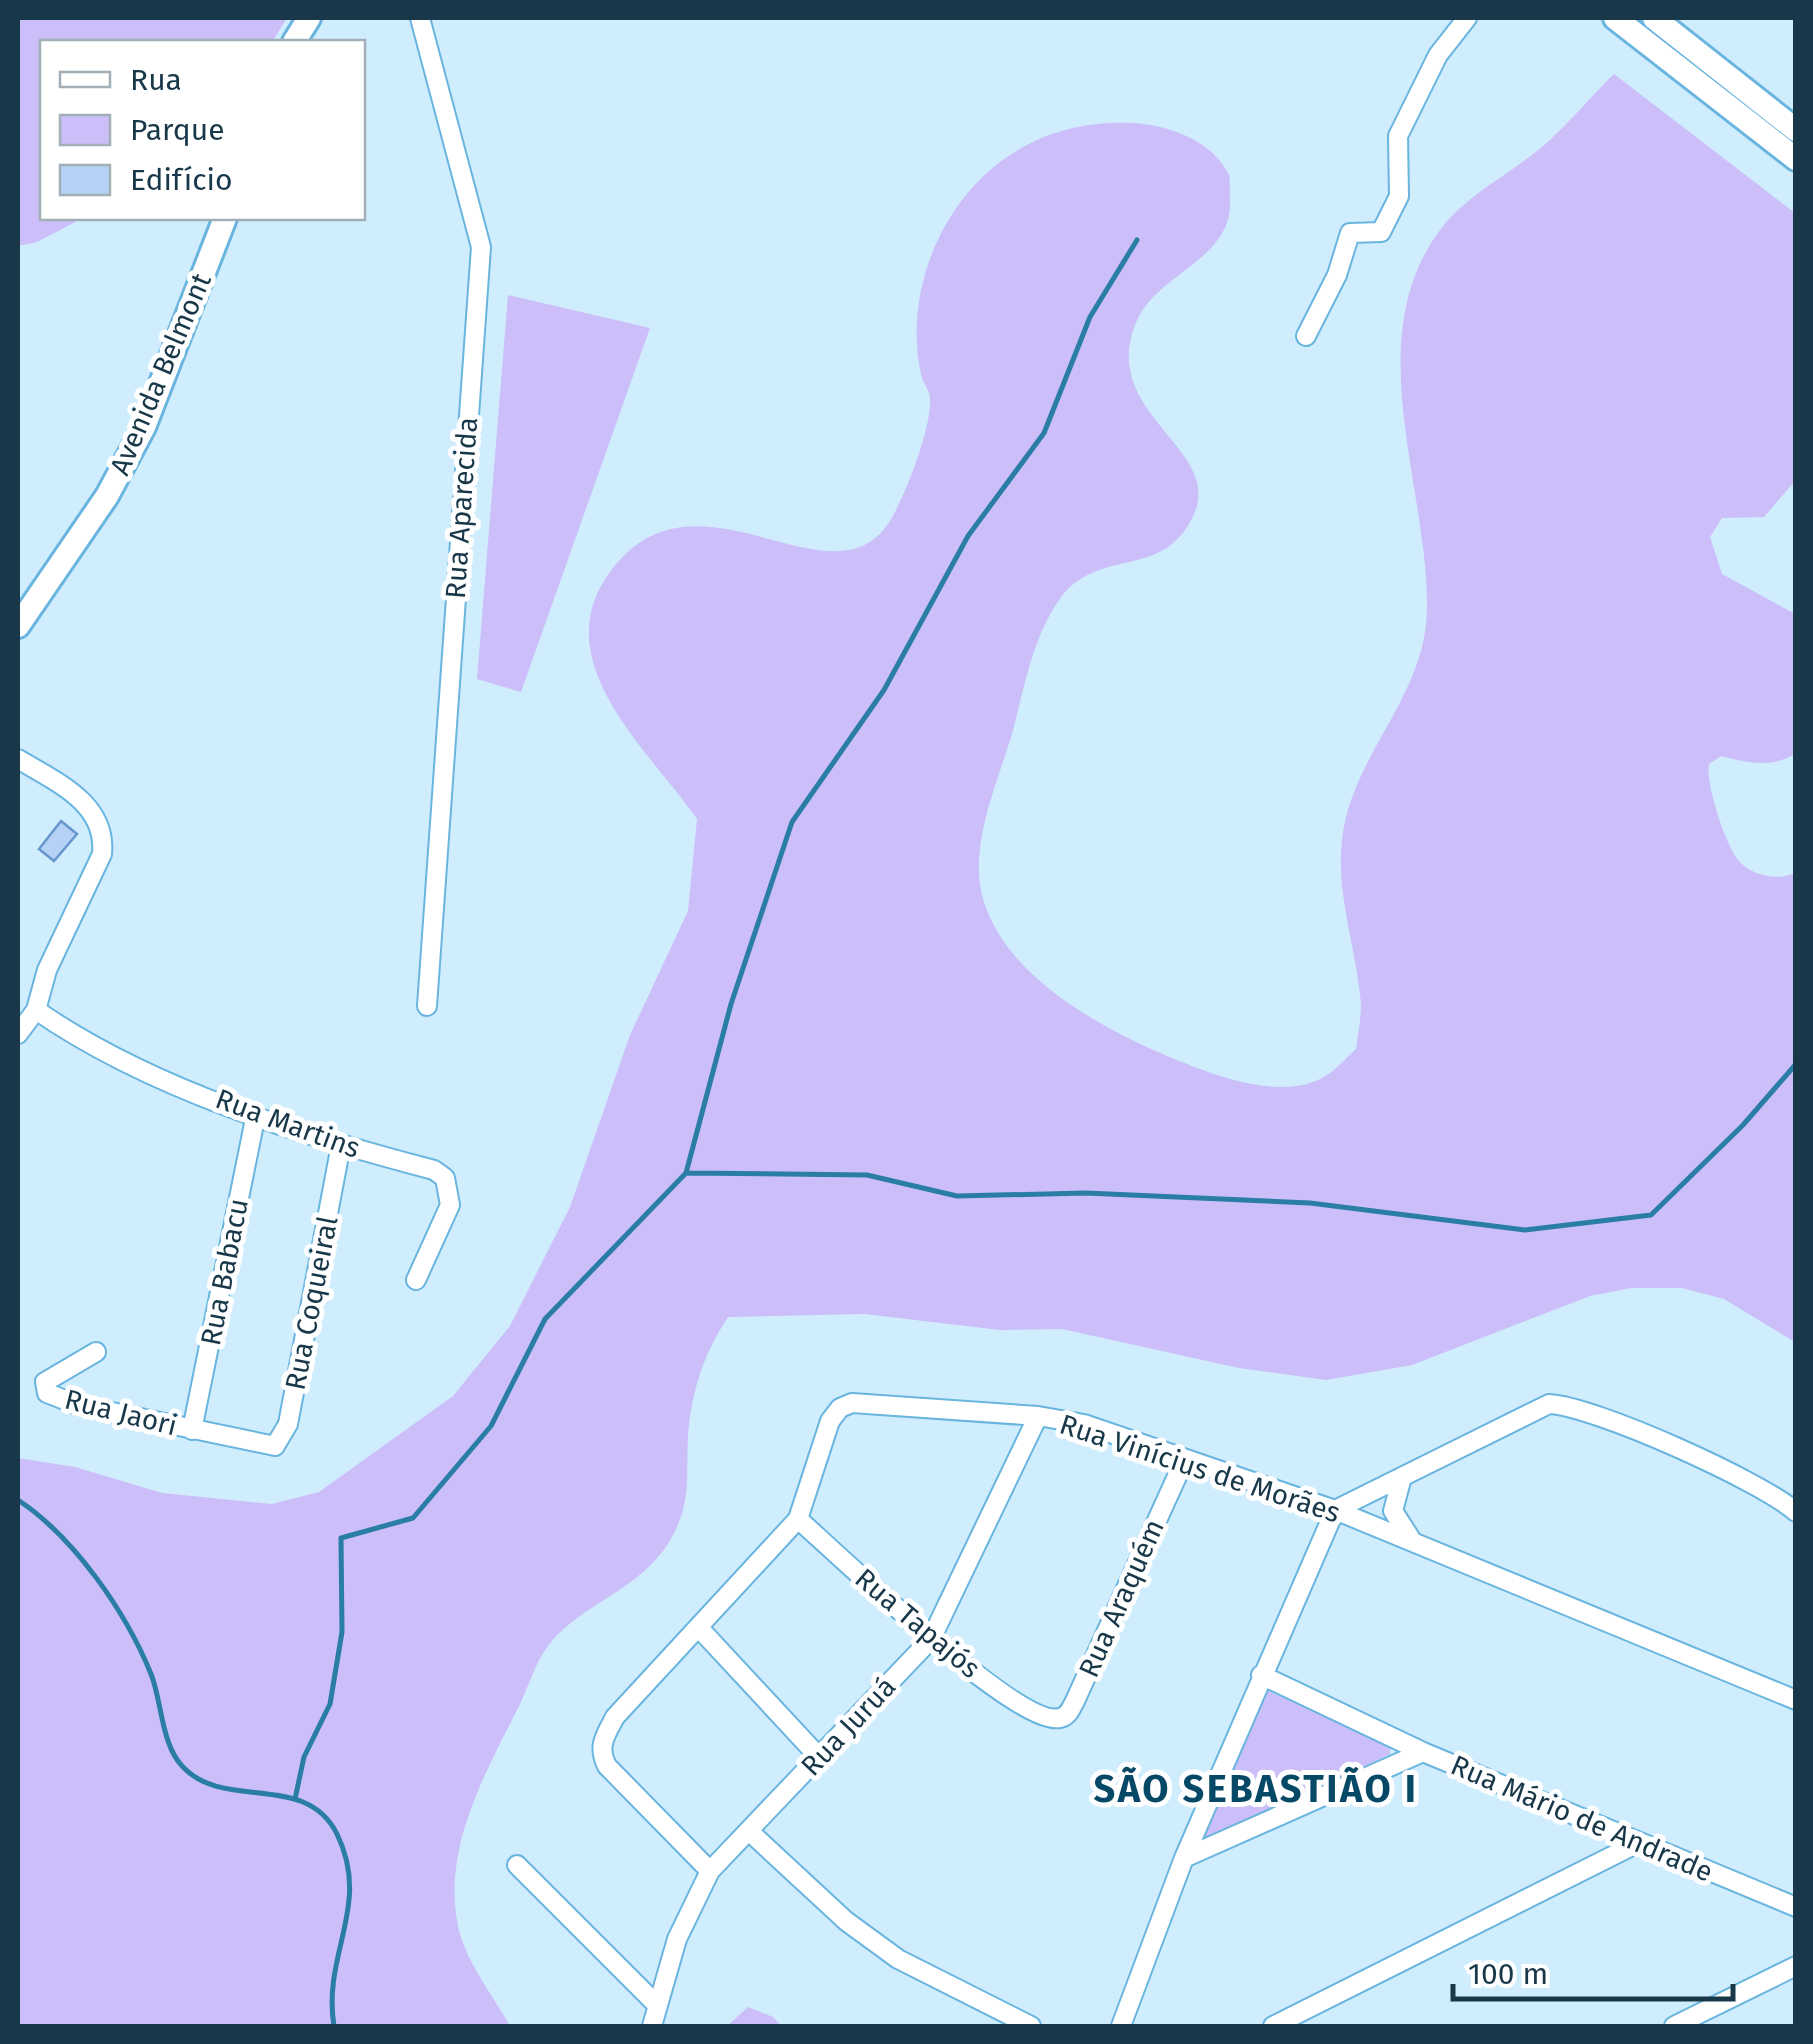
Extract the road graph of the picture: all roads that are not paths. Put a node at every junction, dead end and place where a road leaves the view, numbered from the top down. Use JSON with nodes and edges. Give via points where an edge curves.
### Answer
{"nodes":[{"id":1,"x":308,"y":18,"type":"edge"},
{"id":2,"x":420,"y":18,"type":"edge"},
{"id":3,"x":1467,"y":18,"type":"edge"},
{"id":4,"x":1616,"y":18,"type":"edge"},
{"id":5,"x":1654,"y":18,"type":"edge"},
{"id":6,"x":295,"y":40,"type":"edge"},
{"id":7,"x":1796,"y":130,"type":"edge"},
{"id":8,"x":1796,"y":159,"type":"edge"},
{"id":9,"x":224,"y":220,"type":"edge"},
{"id":10,"x":1306,"y":336,"type":"dead end"},
{"id":11,"x":18,"y":626,"type":"edge"},
{"id":12,"x":18,"y":759,"type":"edge"},
{"id":13,"x":427,"y":1006,"type":"dead end"},
{"id":14,"x":36,"y":1010,"type":"junction"},
{"id":15,"x":18,"y":1034,"type":"edge"},
{"id":16,"x":256,"y":1114,"type":"junction"},
{"id":17,"x":341,"y":1145,"type":"junction"},
{"id":18,"x":416,"y":1280,"type":"dead end"},
{"id":19,"x":96,"y":1352,"type":"dead end"},
{"id":20,"x":1038,"y":1416,"type":"junction"},
{"id":21,"x":192,"y":1430,"type":"junction"},
{"id":22,"x":264,"y":1448,"type":"joint"},
{"id":23,"x":1184,"y":1460,"type":"junction"},
{"id":24,"x":1402,"y":1478,"type":"junction"},
{"id":25,"x":1335,"y":1510,"type":"junction"},
{"id":26,"x":1796,"y":1512,"type":"edge"},
{"id":27,"x":798,"y":1519,"type":"junction"},
{"id":28,"x":1415,"y":1543,"type":"junction"},
{"id":29,"x":700,"y":1630,"type":"junction"},
{"id":30,"x":931,"y":1639,"type":"junction"},
{"id":31,"x":1261,"y":1676,"type":"junction"},
{"id":32,"x":1796,"y":1700,"type":"edge"},
{"id":33,"x":1046,"y":1718,"type":"joint"},
{"id":34,"x":1423,"y":1752,"type":"junction"},
{"id":35,"x":818,"y":1756,"type":"junction"},
{"id":36,"x":750,"y":1833,"type":"junction"},
{"id":37,"x":1640,"y":1842,"type":"junction"},
{"id":38,"x":1184,"y":1858,"type":"junction"},
{"id":39,"x":517,"y":1865,"type":"dead end"},
{"id":40,"x":710,"y":1871,"type":"junction"},
{"id":41,"x":1796,"y":1907,"type":"edge"},
{"id":42,"x":1796,"y":1966,"type":"edge"},
{"id":43,"x":655,"y":2003,"type":"junction"},
{"id":44,"x":652,"y":2026,"type":"edge"},
{"id":45,"x":1032,"y":2026,"type":"edge"},
{"id":46,"x":1121,"y":2026,"type":"edge"},
{"id":47,"x":1273,"y":2026,"type":"edge"},
{"id":48,"x":1674,"y":2026,"type":"edge"}],
"edges":[{"from":1,"to":6,"type":"street"},
{"from":2,"to":13,"type":"street","name":"Rua Aparecida","via":[[481,247]]},
{"from":3,"to":10,"type":"street","via":[[1438,55],[1398,136],[1399,196],[1381,232],[1350,233]]},
{"from":4,"to":8,"type":"street"},
{"from":5,"to":7,"type":"street"},
{"from":9,"to":11,"type":"street","name":"Avenida Belmont","via":[[144,426],[107,496]]},
{"from":12,"to":14,"type":"street","via":[[94,810],[104,836],[102,854],[46,970]]},
{"from":14,"to":15,"type":"street"},
{"from":14,"to":16,"type":"street","name":"Rua Martins","via":[[120,1061]]},
{"from":16,"to":17,"type":"street","name":"Rua Martins"},
{"from":16,"to":21,"type":"street","name":"Rua Babacu"},
{"from":17,"to":18,"type":"street","name":"Rua Martins","via":[[445,1178],[450,1206]]},
{"from":17,"to":22,"type":"street","name":"Rua Coqueiral","via":[[288,1424],[283,1439]]},
{"from":19,"to":21,"type":"street","name":"Rua Jaori","via":[[45,1382],[47,1393]]},
{"from":20,"to":23,"type":"street","name":"Rua Vinícius de Morães","via":[[1084,1424]]},
{"from":20,"to":27,"type":"street","name":"Rua Vinícius de Morães","via":[[852,1403],[840,1408],[830,1420]]},
{"from":20,"to":30,"type":"street","name":"Rua Juruá"},
{"from":21,"to":22,"type":"street","name":"Rua Jaori"},
{"from":23,"to":25,"type":"street","name":"Rua Vinícius de Morães"},
{"from":23,"to":33,"type":"street","name":"Rua Araquém","via":[[1075,1701],[1066,1716]]},
{"from":24,"to":25,"type":"street"},
{"from":24,"to":26,"type":"street","via":[[1536,1407],[1561,1404],[1758,1487]]},
{"from":24,"to":28,"type":"street","via":[[1393,1511]]},
{"from":25,"to":28,"type":"street","name":"Rua Vinícius de Morães"},
{"from":25,"to":31,"type":"street"},
{"from":27,"to":29,"type":"street","name":"Rua Vinícius de Morães"},
{"from":27,"to":30,"type":"street","name":"Rua Tapajós"},
{"from":28,"to":32,"type":"street","name":"Rua Vinícius de Morães"},
{"from":29,"to":35,"type":"street"},
{"from":29,"to":40,"type":"street","name":"Rua Vinícius de Morães","via":[[615,1718],[602,1742],[606,1766]]},
{"from":30,"to":33,"type":"street","name":"Rua Tapajós"},
{"from":30,"to":35,"type":"street","name":"Rua Juruá"},
{"from":31,"to":34,"type":"street","name":"Rua Mário de Andrade"},
{"from":31,"to":38,"type":"street"},
{"from":34,"to":37,"type":"street","name":"Rua Mário de Andrade"},
{"from":34,"to":38,"type":"street"},
{"from":35,"to":36,"type":"street","name":"Rua Juruá"},
{"from":36,"to":40,"type":"street","name":"Rua Juruá"},
{"from":36,"to":45,"type":"street","via":[[898,1960]]},
{"from":37,"to":41,"type":"street","name":"Rua Mário de Andrade"},
{"from":37,"to":47,"type":"street"},
{"from":38,"to":46,"type":"street"},
{"from":39,"to":43,"type":"street"},
{"from":40,"to":43,"type":"street","name":"Rua Juruá"},
{"from":42,"to":48,"type":"street"},
{"from":43,"to":44,"type":"street","name":"Rua Juruá"}]}
